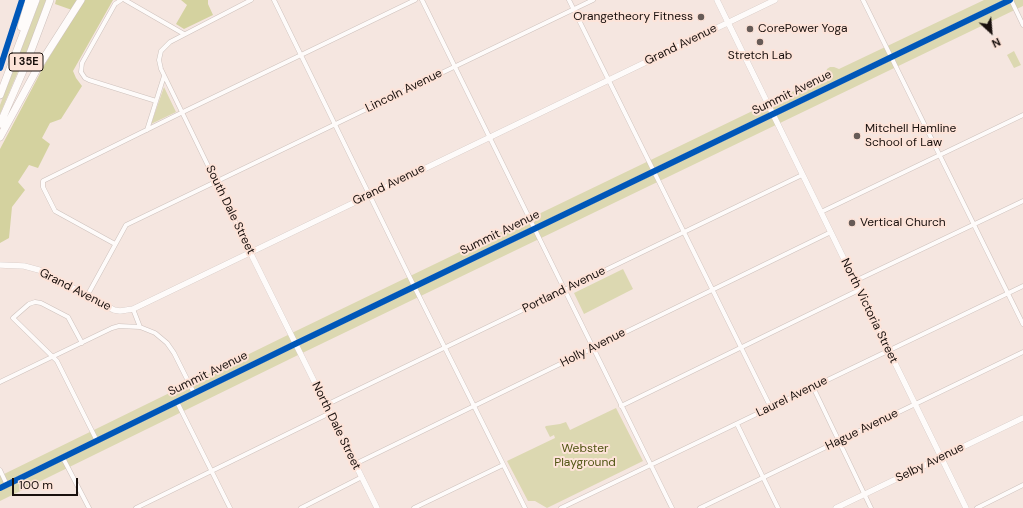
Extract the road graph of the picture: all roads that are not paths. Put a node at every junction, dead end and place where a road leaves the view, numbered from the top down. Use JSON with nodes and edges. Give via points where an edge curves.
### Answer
{"nodes":[{"id":1,"x":29,"y":0,"type":"edge"},
{"id":2,"x":36,"y":0,"type":"edge"},
{"id":3,"x":50,"y":0,"type":"edge"},
{"id":4,"x":81,"y":0,"type":"edge"},
{"id":5,"x":121,"y":0,"type":"edge"},
{"id":6,"x":125,"y":0,"type":"edge"},
{"id":7,"x":251,"y":0,"type":"edge"},
{"id":8,"x":274,"y":0,"type":"edge"},
{"id":9,"x":415,"y":0,"type":"edge"},
{"id":10,"x":422,"y":0,"type":"edge"},
{"id":11,"x":570,"y":0,"type":"edge"},
{"id":12,"x":593,"y":0,"type":"edge"},
{"id":13,"x":717,"y":0,"type":"edge"},
{"id":14,"x":775,"y":0,"type":"edge"},
{"id":15,"x":863,"y":0,"type":"edge"},
{"id":16,"x":1010,"y":0,"type":"edge"},
{"id":17,"x":574,"y":9,"type":"junction"},
{"id":18,"x":728,"y":23,"type":"junction"},
{"id":19,"x":1023,"y":25,"type":"edge"},
{"id":20,"x":184,"y":34,"type":"junction"},
{"id":21,"x":301,"y":54,"type":"junction"},
{"id":22,"x":891,"y":57,"type":"junction"},
{"id":23,"x":14,"y":61,"type":"junction"},
{"id":24,"x":455,"y":66,"type":"junction"},
{"id":25,"x":164,"y":76,"type":"junction"},
{"id":26,"x":609,"y":80,"type":"junction"},
{"id":27,"x":0,"y":95,"type":"edge"},
{"id":28,"x":156,"y":101,"type":"junction"},
{"id":29,"x":182,"y":112,"type":"junction"},
{"id":30,"x":773,"y":114,"type":"junction"},
{"id":31,"x":1023,"y":115,"type":"edge"},
{"id":32,"x":0,"y":124,"type":"edge"},
{"id":33,"x":336,"y":124,"type":"junction"},
{"id":34,"x":146,"y":130,"type":"junction"},
{"id":35,"x":0,"y":137,"type":"edge"},
{"id":36,"x":489,"y":137,"type":"junction"},
{"id":37,"x":940,"y":155,"type":"junction"},
{"id":38,"x":653,"y":171,"type":"junction"},
{"id":39,"x":802,"y":175,"type":"junction"},
{"id":40,"x":216,"y":182,"type":"junction"},
{"id":41,"x":370,"y":195,"type":"junction"},
{"id":42,"x":1023,"y":200,"type":"edge"},
{"id":43,"x":821,"y":212,"type":"junction"},
{"id":44,"x":974,"y":224,"type":"junction"},
{"id":45,"x":534,"y":229,"type":"junction"},
{"id":46,"x":683,"y":232,"type":"junction"},
{"id":47,"x":831,"y":232,"type":"junction"},
{"id":48,"x":115,"y":244,"type":"junction"},
{"id":49,"x":250,"y":252,"type":"junction"},
{"id":50,"x":0,"y":265,"type":"edge"},
{"id":51,"x":854,"y":281,"type":"junction"},
{"id":52,"x":414,"y":286,"type":"junction"},
{"id":53,"x":1023,"y":286,"type":"edge"},
{"id":54,"x":564,"y":290,"type":"junction"},
{"id":55,"x":712,"y":290,"type":"junction"},
{"id":56,"x":859,"y":290,"type":"junction"},
{"id":57,"x":1008,"y":294,"type":"junction"},
{"id":58,"x":87,"y":296,"type":"junction"},
{"id":59,"x":134,"y":309,"type":"junction"},
{"id":60,"x":1023,"y":324,"type":"edge"},
{"id":61,"x":140,"y":327,"type":"junction"},
{"id":62,"x":82,"y":343,"type":"junction"},
{"id":63,"x":295,"y":344,"type":"junction"},
{"id":64,"x":445,"y":348,"type":"junction"},
{"id":65,"x":593,"y":348,"type":"junction"},
{"id":66,"x":741,"y":348,"type":"junction"},
{"id":67,"x":889,"y":351,"type":"junction"},
{"id":68,"x":1023,"y":352,"type":"edge"},
{"id":69,"x":54,"y":357,"type":"junction"},
{"id":70,"x":0,"y":382,"type":"edge"},
{"id":71,"x":813,"y":387,"type":"junction"},
{"id":72,"x":194,"y":393,"type":"junction"},
{"id":73,"x":177,"y":402,"type":"junction"},
{"id":74,"x":915,"y":404,"type":"junction"},
{"id":75,"x":326,"y":405,"type":"junction"},
{"id":76,"x":474,"y":406,"type":"junction"},
{"id":77,"x":621,"y":406,"type":"junction"},
{"id":78,"x":771,"y":408,"type":"junction"},
{"id":79,"x":330,"y":412,"type":"junction"},
{"id":80,"x":1023,"y":418,"type":"edge"},
{"id":81,"x":737,"y":424,"type":"junction"},
{"id":82,"x":97,"y":441,"type":"junction"},
{"id":83,"x":838,"y":441,"type":"junction"},
{"id":84,"x":941,"y":457,"type":"junction"},
{"id":85,"x":63,"y":458,"type":"junction"},
{"id":86,"x":355,"y":464,"type":"junction"},
{"id":87,"x":503,"y":465,"type":"junction"},
{"id":88,"x":651,"y":465,"type":"junction"},
{"id":89,"x":0,"y":470,"type":"edge"},
{"id":90,"x":211,"y":471,"type":"junction"},
{"id":91,"x":362,"y":477,"type":"junction"},
{"id":92,"x":763,"y":478,"type":"junction"},
{"id":93,"x":7,"y":485,"type":"junction"},
{"id":94,"x":1023,"y":485,"type":"edge"},
{"id":95,"x":0,"y":488,"type":"edge"},
{"id":96,"x":865,"y":494,"type":"junction"},
{"id":97,"x":89,"y":508,"type":"edge"},
{"id":98,"x":136,"y":508,"type":"edge"},
{"id":99,"x":230,"y":508,"type":"edge"},
{"id":100,"x":301,"y":508,"type":"edge"},
{"id":101,"x":377,"y":508,"type":"edge"},
{"id":102,"x":414,"y":508,"type":"edge"},
{"id":103,"x":525,"y":508,"type":"edge"},
{"id":104,"x":561,"y":508,"type":"edge"},
{"id":105,"x":672,"y":508,"type":"edge"},
{"id":106,"x":700,"y":508,"type":"edge"},
{"id":107,"x":778,"y":508,"type":"edge"},
{"id":108,"x":836,"y":508,"type":"edge"},
{"id":109,"x":871,"y":508,"type":"edge"},
{"id":110,"x":966,"y":508,"type":"edge"},
{"id":111,"x":977,"y":508,"type":"edge"}],
"edges":[{"from":1,"to":23,"type":"highway"},
{"from":2,"to":23,"type":"highway","number":"I 35E"},
{"from":3,"to":32,"type":"highway","number":"I 35E"},
{"from":4,"to":35,"type":"highway","via":[[37,69]]},
{"from":5,"to":28,"type":"street","via":[[116,4],[82,63],[81,72],[89,80]]},
{"from":6,"to":20,"type":"street"},
{"from":7,"to":20,"type":"street","name":"South Dale Street"},
{"from":8,"to":21,"type":"street"},
{"from":9,"to":21,"type":"street"},
{"from":10,"to":24,"type":"street"},
{"from":11,"to":17,"type":"street"},
{"from":12,"to":17,"type":"street","name":"Lincoln Avenue"},
{"from":13,"to":18,"type":"street","name":"North Victoria Street"},
{"from":14,"to":18,"type":"street","name":"Grand Avenue"},
{"from":15,"to":22,"type":"street"},
{"from":16,"to":19,"type":"street"},
{"from":16,"to":22,"type":"street","name":"Summit Avenue"},
{"from":17,"to":24,"type":"street","name":"Lincoln Avenue"},
{"from":17,"to":26,"type":"street"},
{"from":18,"to":26,"type":"street","name":"Grand Avenue"},
{"from":18,"to":30,"type":"street","name":"North Victoria Street"},
{"from":20,"to":25,"type":"street","name":"South Dale Street","via":[[167,43],[161,51],[159,60]]},
{"from":21,"to":29,"type":"street"},
{"from":21,"to":33,"type":"street"},
{"from":22,"to":30,"type":"street","name":"Summit Avenue"},
{"from":22,"to":37,"type":"street"},
{"from":23,"to":27,"type":"highway","number":"I 35E"},
{"from":24,"to":33,"type":"street","name":"Lincoln Avenue"},
{"from":24,"to":36,"type":"street"},
{"from":25,"to":28,"type":"street"},
{"from":25,"to":29,"type":"street","name":"South Dale Street"},
{"from":26,"to":36,"type":"street","name":"Grand Avenue"},
{"from":26,"to":38,"type":"street"},
{"from":28,"to":34,"type":"street"},
{"from":29,"to":34,"type":"street"},
{"from":29,"to":40,"type":"street","name":"South Dale Street"},
{"from":30,"to":38,"type":"street","name":"Summit Avenue"},
{"from":30,"to":39,"type":"street","name":"North Victoria Street"},
{"from":31,"to":37,"type":"street"},
{"from":33,"to":40,"type":"street","name":"Lincoln Avenue"},
{"from":33,"to":41,"type":"street"},
{"from":34,"to":48,"type":"street","via":[[42,183],[55,211]]},
{"from":36,"to":41,"type":"street","name":"Grand Avenue"},
{"from":36,"to":45,"type":"street"},
{"from":37,"to":43,"type":"street"},
{"from":37,"to":44,"type":"street"},
{"from":38,"to":45,"type":"street","name":"Summit Avenue"},
{"from":38,"to":46,"type":"street"},
{"from":39,"to":43,"type":"street","name":"North Victoria Street"},
{"from":39,"to":46,"type":"street","name":"Portland Avenue"},
{"from":40,"to":48,"type":"street","name":"Lincoln Avenue","via":[[126,225]]},
{"from":40,"to":49,"type":"street","name":"South Dale Street"},
{"from":41,"to":49,"type":"street","name":"Grand Avenue"},
{"from":41,"to":52,"type":"street"},
{"from":42,"to":44,"type":"street"},
{"from":43,"to":47,"type":"street","name":"North Victoria Street"},
{"from":44,"to":51,"type":"street"},
{"from":44,"to":57,"type":"street"},
{"from":45,"to":52,"type":"street","name":"Summit Avenue"},
{"from":45,"to":54,"type":"street"},
{"from":46,"to":54,"type":"street","name":"Portland Avenue"},
{"from":46,"to":55,"type":"street"},
{"from":47,"to":51,"type":"street","name":"North Victoria Street"},
{"from":47,"to":55,"type":"street","name":"Holly Avenue"},
{"from":48,"to":58,"type":"street","name":"Lincoln Avenue"},
{"from":49,"to":59,"type":"street","name":"Grand Avenue"},
{"from":49,"to":63,"type":"street","name":"South Dale Street"},
{"from":50,"to":58,"type":"street","name":"Grand Avenue","via":[[24,266],[39,270]]},
{"from":51,"to":56,"type":"street","name":"North Victoria Street"},
{"from":52,"to":63,"type":"street","name":"Summit Avenue"},
{"from":52,"to":64,"type":"street"},
{"from":53,"to":57,"type":"street","name":"Laurel Avenue"},
{"from":54,"to":64,"type":"street","name":"Portland Avenue"},
{"from":54,"to":65,"type":"street"},
{"from":55,"to":65,"type":"street","name":"Holly Avenue"},
{"from":55,"to":66,"type":"street"},
{"from":56,"to":66,"type":"street"},
{"from":56,"to":67,"type":"street","name":"North Victoria Street"},
{"from":57,"to":60,"type":"street"},
{"from":57,"to":67,"type":"street","name":"Laurel Avenue"},
{"from":58,"to":59,"type":"street","name":"Grand Avenue","via":[[114,310]]},
{"from":59,"to":61,"type":"street"},
{"from":61,"to":62,"type":"street","via":[[115,327]]},
{"from":61,"to":72,"type":"street","via":[[167,343]]},
{"from":62,"to":69,"type":"street"},
{"from":62,"to":69,"type":"street","via":[[68,317],[41,303],[29,304],[13,318]]},
{"from":63,"to":72,"type":"street","name":"Summit Avenue"},
{"from":63,"to":75,"type":"street","name":"North Dale Street"},
{"from":64,"to":75,"type":"street","name":"Portland Avenue"},
{"from":64,"to":76,"type":"street"},
{"from":65,"to":76,"type":"street","name":"Holly Avenue"},
{"from":65,"to":77,"type":"street"},
{"from":66,"to":77,"type":"street"},
{"from":66,"to":78,"type":"street"},
{"from":67,"to":71,"type":"street","name":"Laurel Avenue"},
{"from":67,"to":74,"type":"street","name":"North Victoria Street"},
{"from":68,"to":74,"type":"street","name":"Hague Avenue"},
{"from":69,"to":70,"type":"street"},
{"from":69,"to":82,"type":"street"},
{"from":71,"to":78,"type":"street","name":"Laurel Avenue"},
{"from":71,"to":83,"type":"street"},
{"from":72,"to":73,"type":"street","name":"Summit Avenue"},
{"from":73,"to":82,"type":"street","name":"Summit Avenue"},
{"from":73,"to":90,"type":"street"},
{"from":74,"to":83,"type":"street","name":"Hague Avenue"},
{"from":74,"to":84,"type":"street","name":"North Victoria Street"},
{"from":75,"to":79,"type":"street","name":"North Dale Street"},
{"from":76,"to":86,"type":"street","name":"Holly Avenue"},
{"from":76,"to":87,"type":"street"},
{"from":77,"to":88,"type":"street"},
{"from":78,"to":81,"type":"street","name":"Laurel Avenue"},
{"from":79,"to":86,"type":"street","name":"North Dale Street"},
{"from":79,"to":90,"type":"street"},
{"from":80,"to":84,"type":"street","name":"Selby Avenue"},
{"from":81,"to":88,"type":"street","name":"Laurel Avenue"},
{"from":81,"to":92,"type":"street"},
{"from":82,"to":85,"type":"street","name":"Summit Avenue"},
{"from":83,"to":92,"type":"street","name":"Hague Avenue"},
{"from":83,"to":96,"type":"street"},
{"from":84,"to":96,"type":"street","name":"Selby Avenue"},
{"from":84,"to":110,"type":"street","name":"North Victoria Street"},
{"from":85,"to":93,"type":"street","name":"Summit Avenue"},
{"from":85,"to":97,"type":"street"},
{"from":86,"to":91,"type":"street","name":"North Dale Street"},
{"from":87,"to":102,"type":"street"},
{"from":87,"to":103,"type":"street"},
{"from":88,"to":104,"type":"street","name":"Laurel Avenue"},
{"from":88,"to":105,"type":"street"},
{"from":89,"to":93,"type":"street"},
{"from":90,"to":98,"type":"street"},
{"from":90,"to":99,"type":"street"},
{"from":91,"to":100,"type":"street"},
{"from":91,"to":101,"type":"street","name":"North Dale Street"},
{"from":92,"to":106,"type":"street","name":"Hague Avenue"},
{"from":92,"to":107,"type":"street"},
{"from":93,"to":95,"type":"street","name":"Summit Avenue"},
{"from":94,"to":111,"type":"street"},
{"from":96,"to":108,"type":"street","name":"Selby Avenue"},
{"from":96,"to":109,"type":"street"}]}
